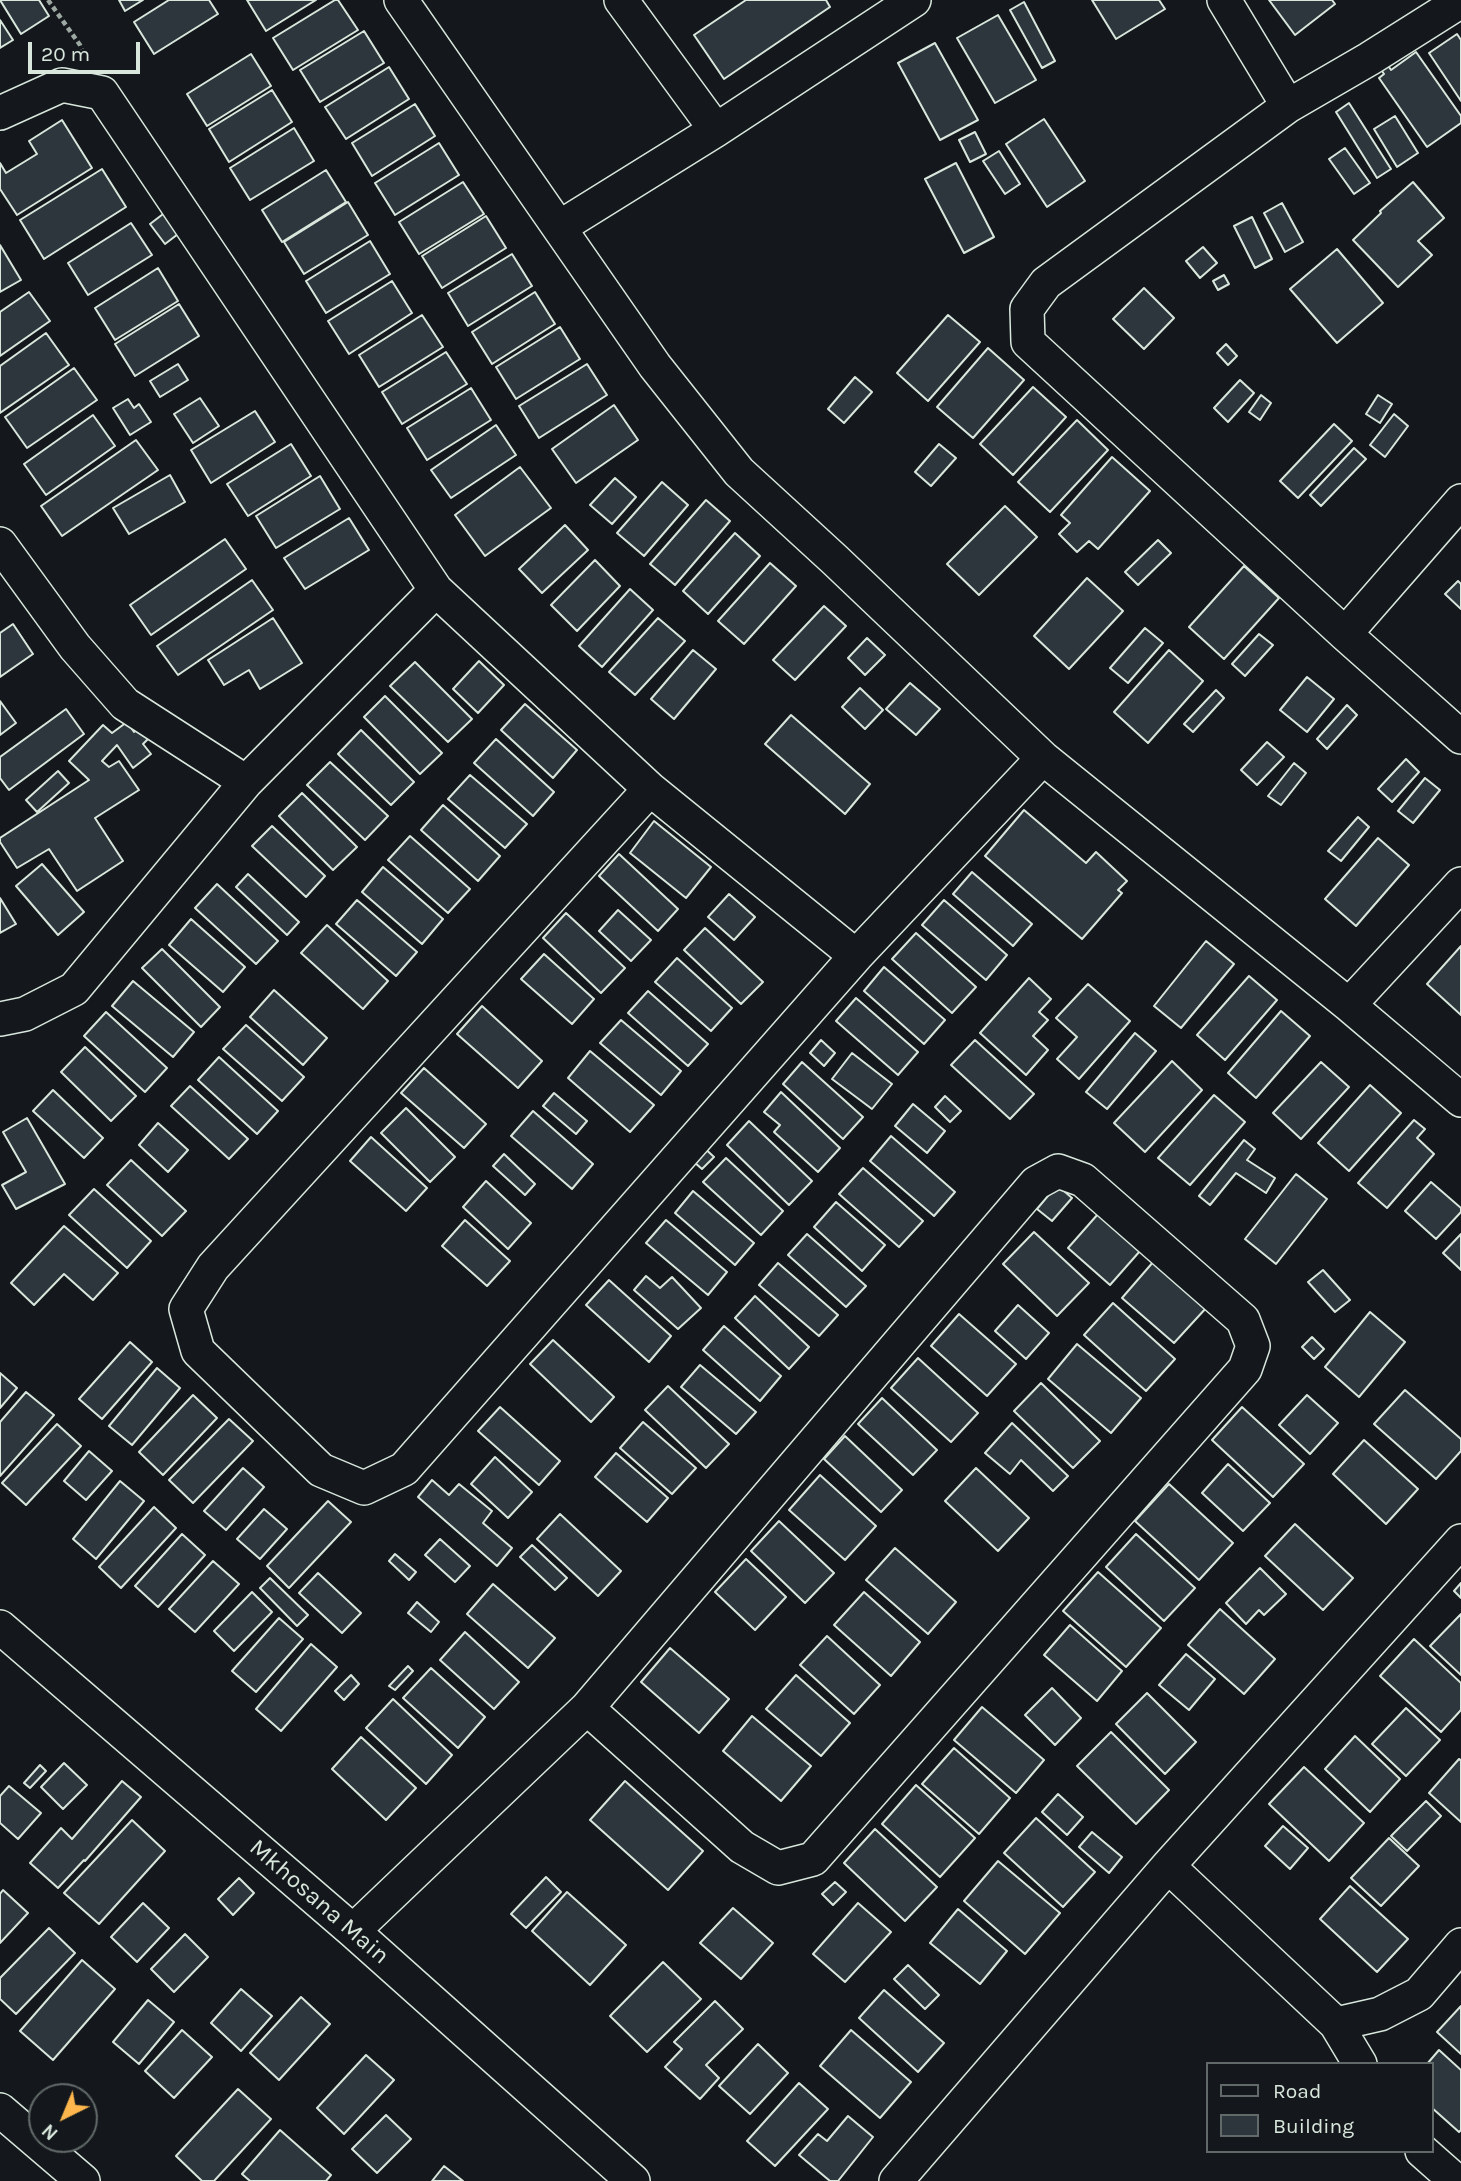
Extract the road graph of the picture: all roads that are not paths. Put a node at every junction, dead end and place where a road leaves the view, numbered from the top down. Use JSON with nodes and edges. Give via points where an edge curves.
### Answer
{"nodes":[{"id":1,"x":401,"y":0,"type":"edge"},
{"id":2,"x":621,"y":0,"type":"edge"},
{"id":3,"x":1223,"y":0,"type":"edge"},
{"id":4,"x":1461,"y":1,"type":"edge"},
{"id":5,"x":895,"y":5,"type":"edge"},
{"id":6,"x":1288,"y":106,"type":"junction"},
{"id":7,"x":0,"y":113,"type":"edge"},
{"id":8,"x":716,"y":130,"type":"junction"},
{"id":9,"x":560,"y":227,"type":"junction"},
{"id":10,"x":1461,"y":501,"type":"edge"},
{"id":11,"x":0,"y":544,"type":"edge"},
{"id":12,"x":436,"y":590,"type":"junction"},
{"id":13,"x":1345,"y":634,"type":"junction"},
{"id":14,"x":1461,"y":737,"type":"edge"},
{"id":15,"x":1043,"y":758,"type":"junction"},
{"id":16,"x":246,"y":782,"type":"junction"},
{"id":17,"x":650,"y":789,"type":"junction"},
{"id":18,"x":1461,"y":884,"type":"edge"},
{"id":19,"x":856,"y":957,"type":"junction"},
{"id":20,"x":1349,"y":1005,"type":"junction"},
{"id":21,"x":0,"y":1019,"type":"edge"},
{"id":22,"x":1461,"y":1100,"type":"edge"},
{"id":23,"x":1461,"y":1541,"type":"edge"},
{"id":24,"x":0,"y":1628,"type":"edge"},
{"id":25,"x":587,"y":1708,"type":"junction"},
{"id":26,"x":1168,"y":1866,"type":"junction"},
{"id":27,"x":353,"y":1931,"type":"junction"},
{"id":28,"x":1461,"y":1945,"type":"edge"},
{"id":29,"x":1336,"y":2024,"type":"junction"},
{"id":30,"x":1359,"y":2062,"type":"edge"},
{"id":31,"x":0,"y":2110,"type":"edge"},
{"id":32,"x":1424,"y":2153,"type":"edge"},
{"id":33,"x":83,"y":2181,"type":"edge"},
{"id":34,"x":634,"y":2181,"type":"edge"},
{"id":35,"x":896,"y":2181,"type":"edge"},
{"id":36,"x":1456,"y":2181,"type":"edge"}],
"edges":[{"from":1,"to":9,"type":"street"},
{"from":2,"to":8,"type":"street"},
{"from":3,"to":6,"type":"street"},
{"from":4,"to":6,"type":"street"},
{"from":5,"to":8,"type":"street"},
{"from":6,"to":13,"type":"street","via":[[1046,284],[1027,309],[1028,342]]},
{"from":7,"to":12,"type":"street","via":[[62,85],[102,93]]},
{"from":8,"to":9,"type":"street"},
{"from":9,"to":15,"type":"street","via":[[655,366],[739,472]]},
{"from":10,"to":13,"type":"street"},
{"from":11,"to":16,"type":"street","via":[[75,648],[125,704]]},
{"from":12,"to":16,"type":"street"},
{"from":12,"to":17,"type":"street"},
{"from":13,"to":14,"type":"street"},
{"from":15,"to":19,"type":"street"},
{"from":15,"to":20,"type":"street"},
{"from":16,"to":21,"type":"street","via":[[75,989],[25,1014]]},
{"from":17,"to":19,"type":"street"},
{"from":17,"to":19,"type":"street","via":[[213,1267],[186,1308],[198,1351],[321,1470],[364,1488],[404,1469]]},
{"from":18,"to":20,"type":"street"},
{"from":20,"to":22,"type":"street"},
{"from":23,"to":26,"type":"street"},
{"from":24,"to":27,"type":"street","name":"Mkhosana Main"},
{"from":25,"to":25,"type":"street","via":[[1036,1183],[1058,1171],[1083,1180],[1243,1320],[1253,1346],[1245,1369],[813,1858],[778,1868],[742,1847]]},
{"from":25,"to":27,"type":"street"},
{"from":26,"to":29,"type":"street"},
{"from":26,"to":35,"type":"street"},
{"from":27,"to":34,"type":"street","name":"Mkhosana Main"},
{"from":28,"to":29,"type":"street","via":[[1419,1994],[1380,2014]]},
{"from":29,"to":30,"type":"street"},
{"from":31,"to":33,"type":"street"},
{"from":32,"to":36,"type":"street"}]}
